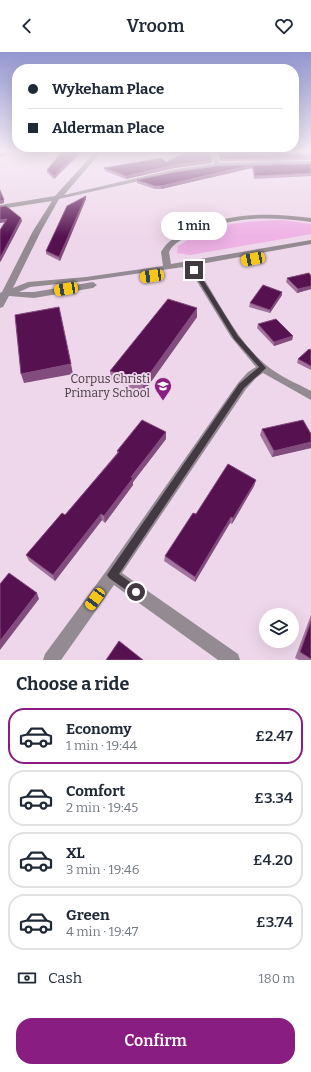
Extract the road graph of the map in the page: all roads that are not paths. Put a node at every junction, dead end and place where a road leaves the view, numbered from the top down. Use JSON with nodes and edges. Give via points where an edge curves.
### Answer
{"nodes":[{"id":1,"x":73,"y":180,"type":"edge"},
{"id":2,"x":134,"y":180,"type":"edge"},
{"id":3,"x":57,"y":198,"type":"junction"},
{"id":4,"x":0,"y":207,"type":"edge"},
{"id":5,"x":311,"y":220,"type":"edge"},
{"id":6,"x":311,"y":242,"type":"edge"},
{"id":7,"x":311,"y":247,"type":"edge"},
{"id":8,"x":167,"y":267,"type":"junction"},
{"id":9,"x":194,"y":270,"type":"junction"},
{"id":10,"x":2,"y":294,"type":"edge"},
{"id":11,"x":0,"y":305,"type":"edge"},
{"id":12,"x":263,"y":368,"type":"junction"},
{"id":13,"x":311,"y":396,"type":"edge"},
{"id":14,"x":112,"y":575,"type":"junction"},
{"id":15,"x":52,"y":660,"type":"edge"},
{"id":16,"x":232,"y":660,"type":"edge"}],
"edges":[{"from":1,"to":3,"type":"street"},
{"from":2,"to":3,"type":"street"},
{"from":3,"to":4,"type":"street"},
{"from":3,"to":10,"type":"street"},
{"from":5,"to":8,"type":"street","via":[[267,215],[238,217],[214,223],[181,237],[166,248]]},
{"from":6,"to":8,"type":"street"},
{"from":7,"to":9,"type":"street"},
{"from":8,"to":10,"type":"street","via":[[28,286]]},
{"from":9,"to":10,"type":"street","via":[[34,295]]},
{"from":9,"to":12,"type":"street","via":[[236,337]]},
{"from":10,"to":11,"type":"street"},
{"from":12,"to":13,"type":"street"},
{"from":12,"to":14,"type":"street","via":[[242,386]]},
{"from":14,"to":15,"type":"street"},
{"from":14,"to":16,"type":"street"}]}
